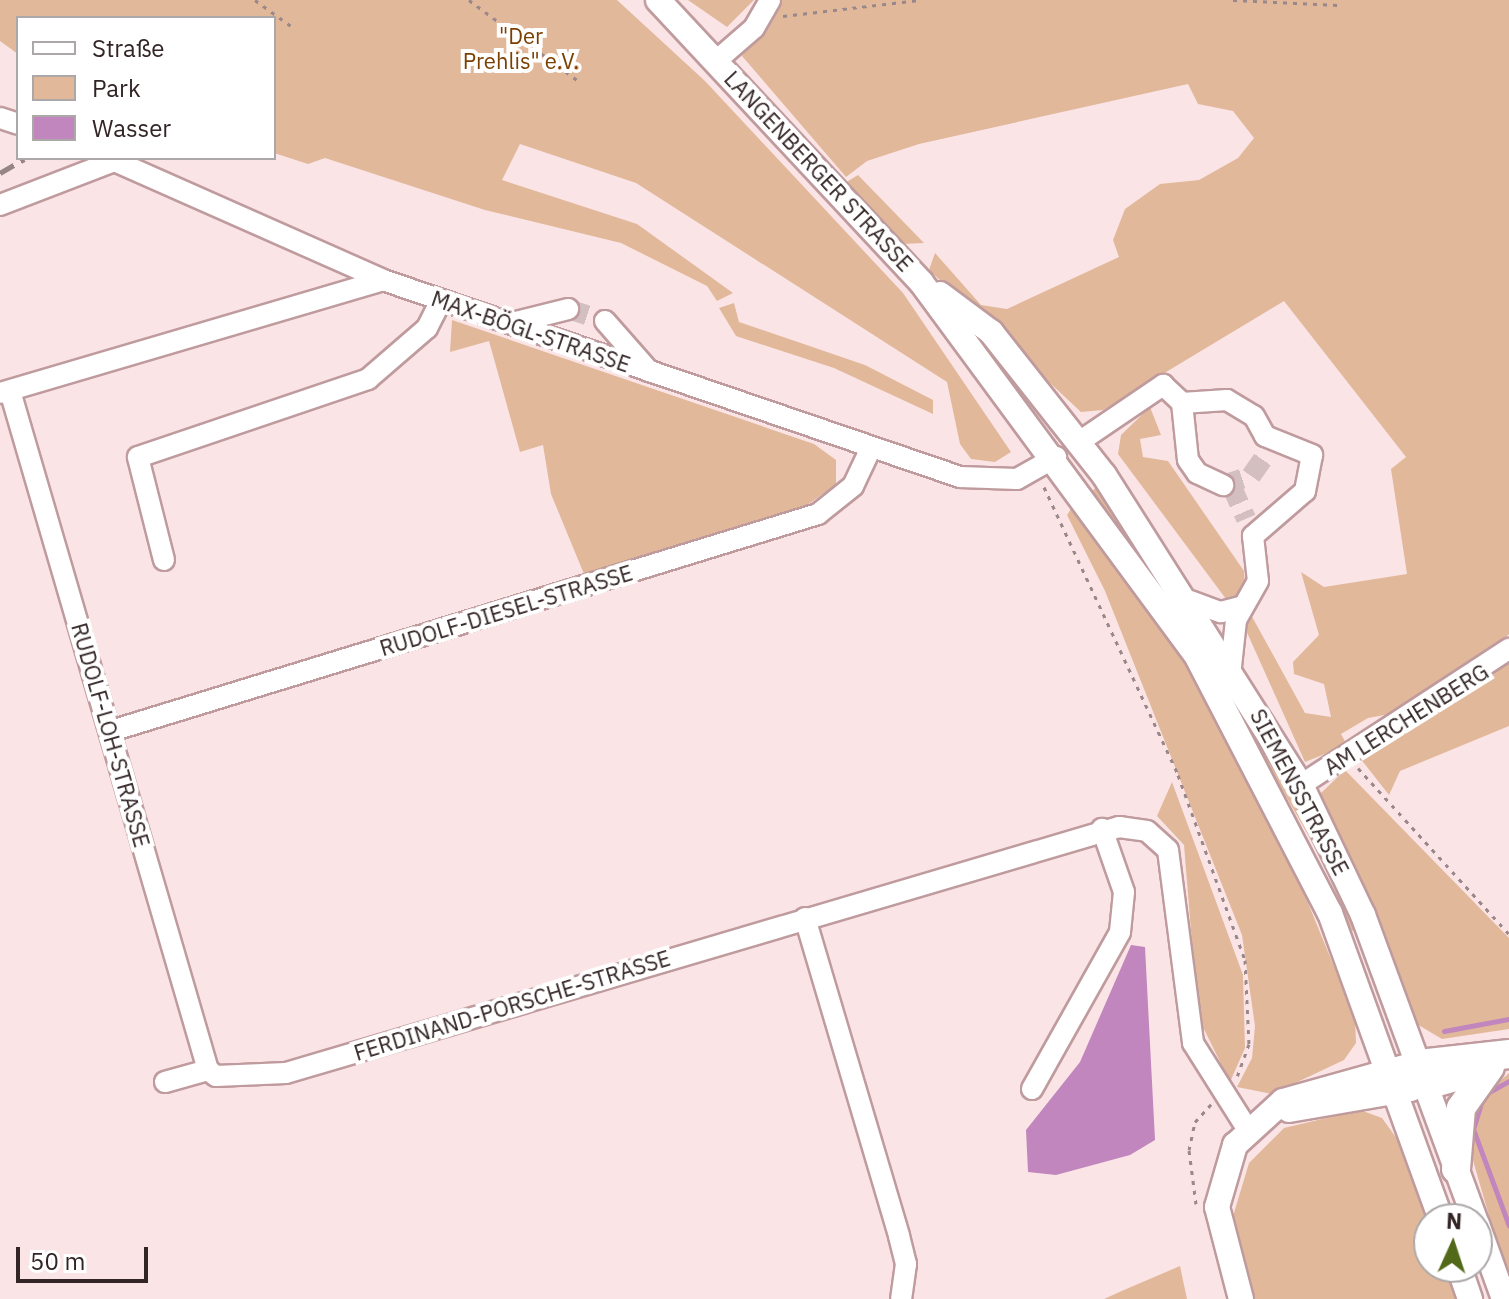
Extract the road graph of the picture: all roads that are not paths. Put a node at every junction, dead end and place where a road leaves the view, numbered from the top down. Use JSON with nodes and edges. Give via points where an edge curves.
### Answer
{"nodes":[{"id":1,"x":658,"y":0,"type":"edge"},
{"id":2,"x":770,"y":0,"type":"edge"},
{"id":3,"x":716,"y":61,"type":"junction"},
{"id":4,"x":109,"y":160,"type":"edge"},
{"id":5,"x":113,"y":160,"type":"edge"},
{"id":6,"x":0,"y":205,"type":"edge"},
{"id":7,"x":383,"y":280,"type":"junction"},
{"id":8,"x":921,"y":282,"type":"junction"},
{"id":9,"x":441,"y":300,"type":"junction"},
{"id":10,"x":568,"y":309,"type":"tunnel mouth"},
{"id":11,"x":605,"y":321,"type":"tunnel mouth"},
{"id":12,"x":512,"y":323,"type":"junction"},
{"id":13,"x":649,"y":371,"type":"junction"},
{"id":14,"x":5,"y":392,"type":"edge"},
{"id":15,"x":1182,"y":403,"type":"junction"},
{"id":16,"x":1079,"y":442,"type":"junction"},
{"id":17,"x":871,"y":448,"type":"junction"},
{"id":18,"x":1056,"y":457,"type":"junction"},
{"id":19,"x":1223,"y":485,"type":"tunnel mouth"},
{"id":20,"x":164,"y":560,"type":"dead end"},
{"id":21,"x":1190,"y":601,"type":"junction"},
{"id":22,"x":1240,"y":607,"type":"junction"},
{"id":23,"x":1509,"y":649,"type":"edge"},
{"id":24,"x":1231,"y":667,"type":"junction"},
{"id":25,"x":111,"y":731,"type":"junction"},
{"id":26,"x":1301,"y":785,"type":"junction"},
{"id":27,"x":1102,"y":829,"type":"junction"},
{"id":28,"x":805,"y":918,"type":"junction"},
{"id":29,"x":1503,"y":1060,"type":"edge"},
{"id":30,"x":212,"y":1073,"type":"junction"},
{"id":31,"x":1423,"y":1074,"type":"junction"},
{"id":32,"x":165,"y":1082,"type":"dead end"},
{"id":33,"x":1392,"y":1082,"type":"junction"},
{"id":34,"x":1032,"y":1089,"type":"dead end"},
{"id":35,"x":1248,"y":1130,"type":"junction"},
{"id":36,"x":1456,"y":1169,"type":"junction"},
{"id":37,"x":1435,"y":1203,"type":"edge"},
{"id":38,"x":1469,"y":1203,"type":"edge"},
{"id":39,"x":1493,"y":1269,"type":"edge"},
{"id":40,"x":901,"y":1299,"type":"edge"},
{"id":41,"x":1241,"y":1299,"type":"edge"},
{"id":42,"x":1504,"y":1299,"type":"edge"}],
"edges":[{"from":1,"to":3,"type":"main road","name":"LANGENBERGER STRASSE"},
{"from":2,"to":3,"type":"street","name":"LANGENBERGER STRASSE","via":[[754,28]]},
{"from":3,"to":8,"type":"main road","name":"LANGENBERGER STRASSE"},
{"from":4,"to":6,"type":"street"},
{"from":5,"to":7,"type":"street","name":"MAX-BÖGL-STRASSE"},
{"from":7,"to":9,"type":"street","name":"MAX-BÖGL-STRASSE"},
{"from":7,"to":14,"type":"street"},
{"from":8,"to":16,"type":"main road","name":"LANGENBERGER STRASSE","via":[[991,332]]},
{"from":8,"to":18,"type":"main road","name":"LANGENBERGER STRASSE"},
{"from":9,"to":12,"type":"street","name":"MAX-BÖGL-STRASSE"},
{"from":9,"to":20,"type":"street","via":[[427,328],[368,379],[138,457]]},
{"from":10,"to":12,"type":"street"},
{"from":11,"to":13,"type":"street"},
{"from":12,"to":13,"type":"street","name":"MAX-BÖGL-STRASSE"},
{"from":13,"to":17,"type":"street","name":"MAX-BÖGL-STRASSE"},
{"from":14,"to":25,"type":"street","name":"RUDOLF-LOH-STRASSE"},
{"from":15,"to":16,"type":"street","via":[[1163,385]]},
{"from":15,"to":19,"type":"street","via":[[1188,460],[1197,473]]},
{"from":15,"to":22,"type":"street","via":[[1227,400],[1254,416],[1265,446],[1312,455],[1315,472],[1289,509],[1249,528],[1258,581]]},
{"from":16,"to":18,"type":"main road"},
{"from":16,"to":21,"type":"main road","name":"SIEMENSSTRASSE"},
{"from":17,"to":18,"type":"street","name":"MAX-BÖGL-STRASSE","via":[[985,482],[1035,472]]},
{"from":17,"to":25,"type":"street","name":"RUDOLF-DIESEL-STRASSE","via":[[853,486],[818,514]]},
{"from":18,"to":33,"type":"main road","name":"SIEMENSSTRASSE","via":[[1195,653],[1262,775],[1330,913]]},
{"from":21,"to":22,"type":"street","via":[[1221,612]]},
{"from":21,"to":24,"type":"main road","name":"SIEMENSSTRASSE"},
{"from":22,"to":24,"type":"street"},
{"from":23,"to":26,"type":"street","name":"AM LERCHENBERG"},
{"from":24,"to":26,"type":"main road","name":"SIEMENSSTRASSE"},
{"from":25,"to":30,"type":"street","name":"RUDOLF-LOH-STRASSE"},
{"from":26,"to":31,"type":"main road","name":"SIEMENSSTRASSE","via":[[1363,915]]},
{"from":27,"to":28,"type":"street","name":"FERDINAND-PORSCHE-STRASSE"},
{"from":27,"to":34,"type":"street","via":[[1124,892],[1120,932]]},
{"from":27,"to":35,"type":"street","name":"FERDINAND-PORSCHE-STRASSE","via":[[1147,831],[1168,850],[1190,1026],[1220,1096]]},
{"from":28,"to":30,"type":"street","name":"FERDINAND-PORSCHE-STRASSE","via":[[286,1073]]},
{"from":28,"to":40,"type":"street","via":[[902,1250]]},
{"from":29,"to":31,"type":"highway"},
{"from":29,"to":36,"type":"highway","via":[[1461,1108]]},
{"from":30,"to":32,"type":"street","name":"FERDINAND-PORSCHE-STRASSE"},
{"from":31,"to":33,"type":"main road"},
{"from":31,"to":36,"type":"main road","name":"SIEMENSSTRASSE"},
{"from":33,"to":35,"type":"main road","via":[[1301,1093]]},
{"from":33,"to":37,"type":"main road","name":"SIEMENSSTRASSE"},
{"from":35,"to":41,"type":"main road","via":[[1226,1163],[1217,1207]]},
{"from":36,"to":38,"type":"main road","name":"SIEMENSSTRASSE"},
{"from":39,"to":42,"type":"main road","name":"SIEMENSSTRASSE"}]}
